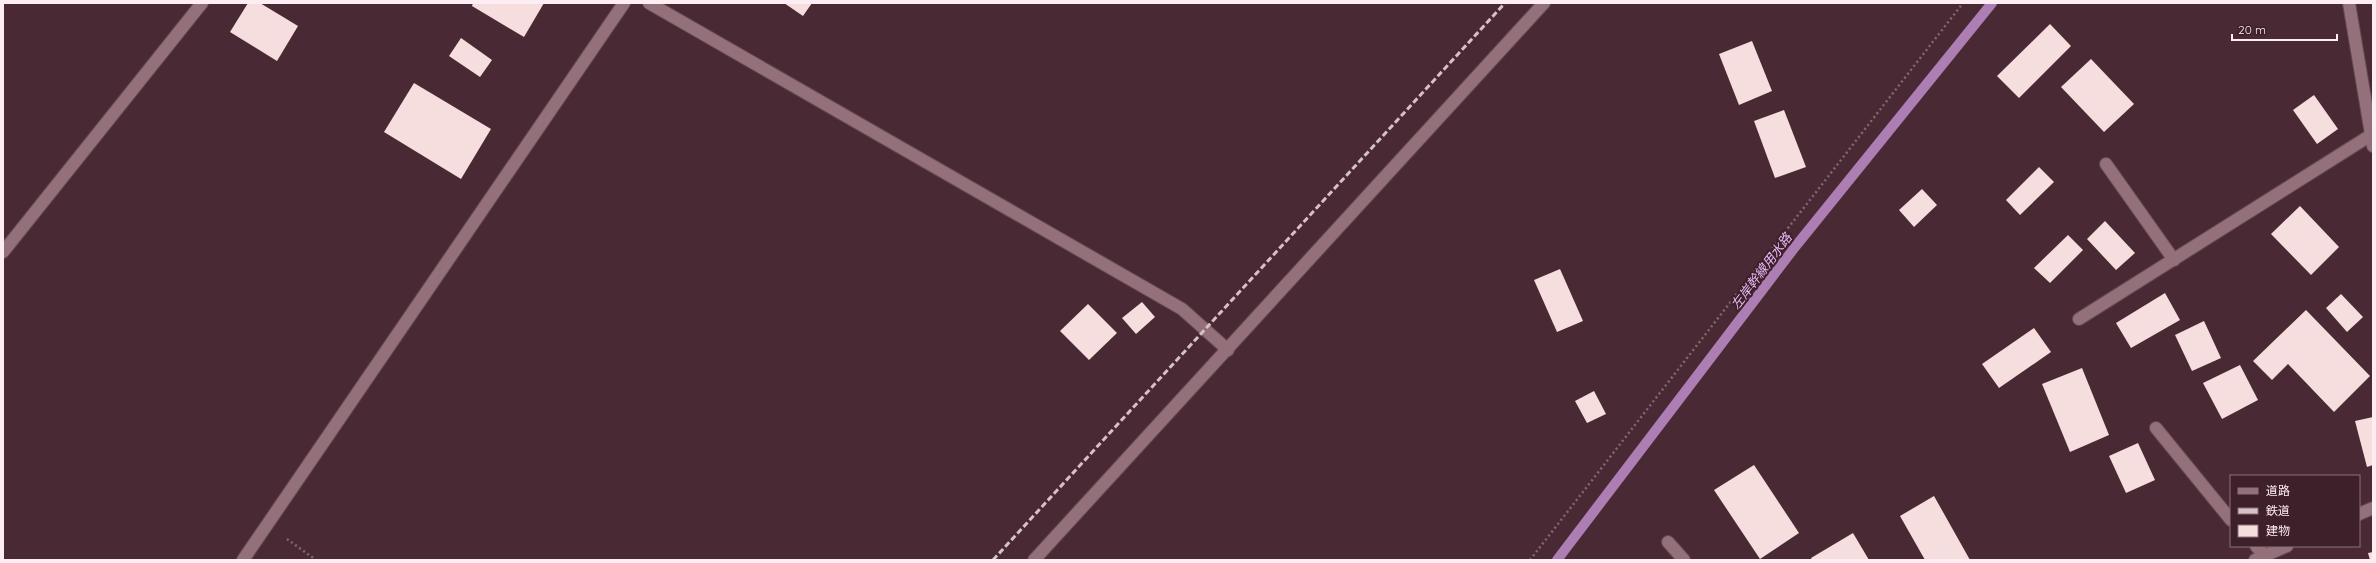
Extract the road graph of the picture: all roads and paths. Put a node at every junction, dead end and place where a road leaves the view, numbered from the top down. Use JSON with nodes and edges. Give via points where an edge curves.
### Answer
{"nodes":[{"id":1,"x":202,"y":3,"type":"edge"},
{"id":2,"x":624,"y":3,"type":"edge"},
{"id":3,"x":649,"y":3,"type":"edge"},
{"id":4,"x":1544,"y":3,"type":"edge"},
{"id":5,"x":1963,"y":3,"type":"edge"},
{"id":6,"x":2349,"y":3,"type":"edge"},
{"id":7,"x":2372,"y":140,"type":"edge"},
{"id":8,"x":2106,"y":164,"type":"dead end"},
{"id":9,"x":3,"y":252,"type":"edge"},
{"id":10,"x":2174,"y":260,"type":"junction"},
{"id":11,"x":2079,"y":319,"type":"dead end"},
{"id":12,"x":1228,"y":350,"type":"junction"},
{"id":13,"x":2156,"y":428,"type":"dead end"},
{"id":14,"x":2373,"y":508,"type":"edge"},
{"id":15,"x":2360,"y":514,"type":"edge"},
{"id":16,"x":2230,"y":519,"type":"edge"},
{"id":17,"x":267,"y":525,"type":"junction"},
{"id":18,"x":1668,"y":542,"type":"dead end"},
{"id":19,"x":2256,"y":547,"type":"edge"},
{"id":20,"x":2285,"y":547,"type":"edge"},
{"id":21,"x":2260,"y":558,"type":"edge"},
{"id":22,"x":243,"y":560,"type":"edge"},
{"id":23,"x":316,"y":560,"type":"edge"},
{"id":24,"x":1034,"y":560,"type":"edge"},
{"id":25,"x":1530,"y":560,"type":"edge"},
{"id":26,"x":1684,"y":560,"type":"edge"}],
"edges":[{"from":1,"to":9,"type":"street"},
{"from":2,"to":17,"type":"street"},
{"from":3,"to":12,"type":"street","via":[[1182,309]]},
{"from":4,"to":12,"type":"street"},
{"from":5,"to":25,"type":"path"},
{"from":6,"to":7,"type":"street"},
{"from":7,"to":10,"type":"street"},
{"from":8,"to":10,"type":"street"},
{"from":10,"to":11,"type":"street"},
{"from":12,"to":24,"type":"street"},
{"from":13,"to":16,"type":"street"},
{"from":14,"to":15,"type":"street"},
{"from":17,"to":22,"type":"street"},
{"from":17,"to":23,"type":"path"},
{"from":18,"to":26,"type":"street"},
{"from":19,"to":21,"type":"street"},
{"from":20,"to":21,"type":"street"}]}
